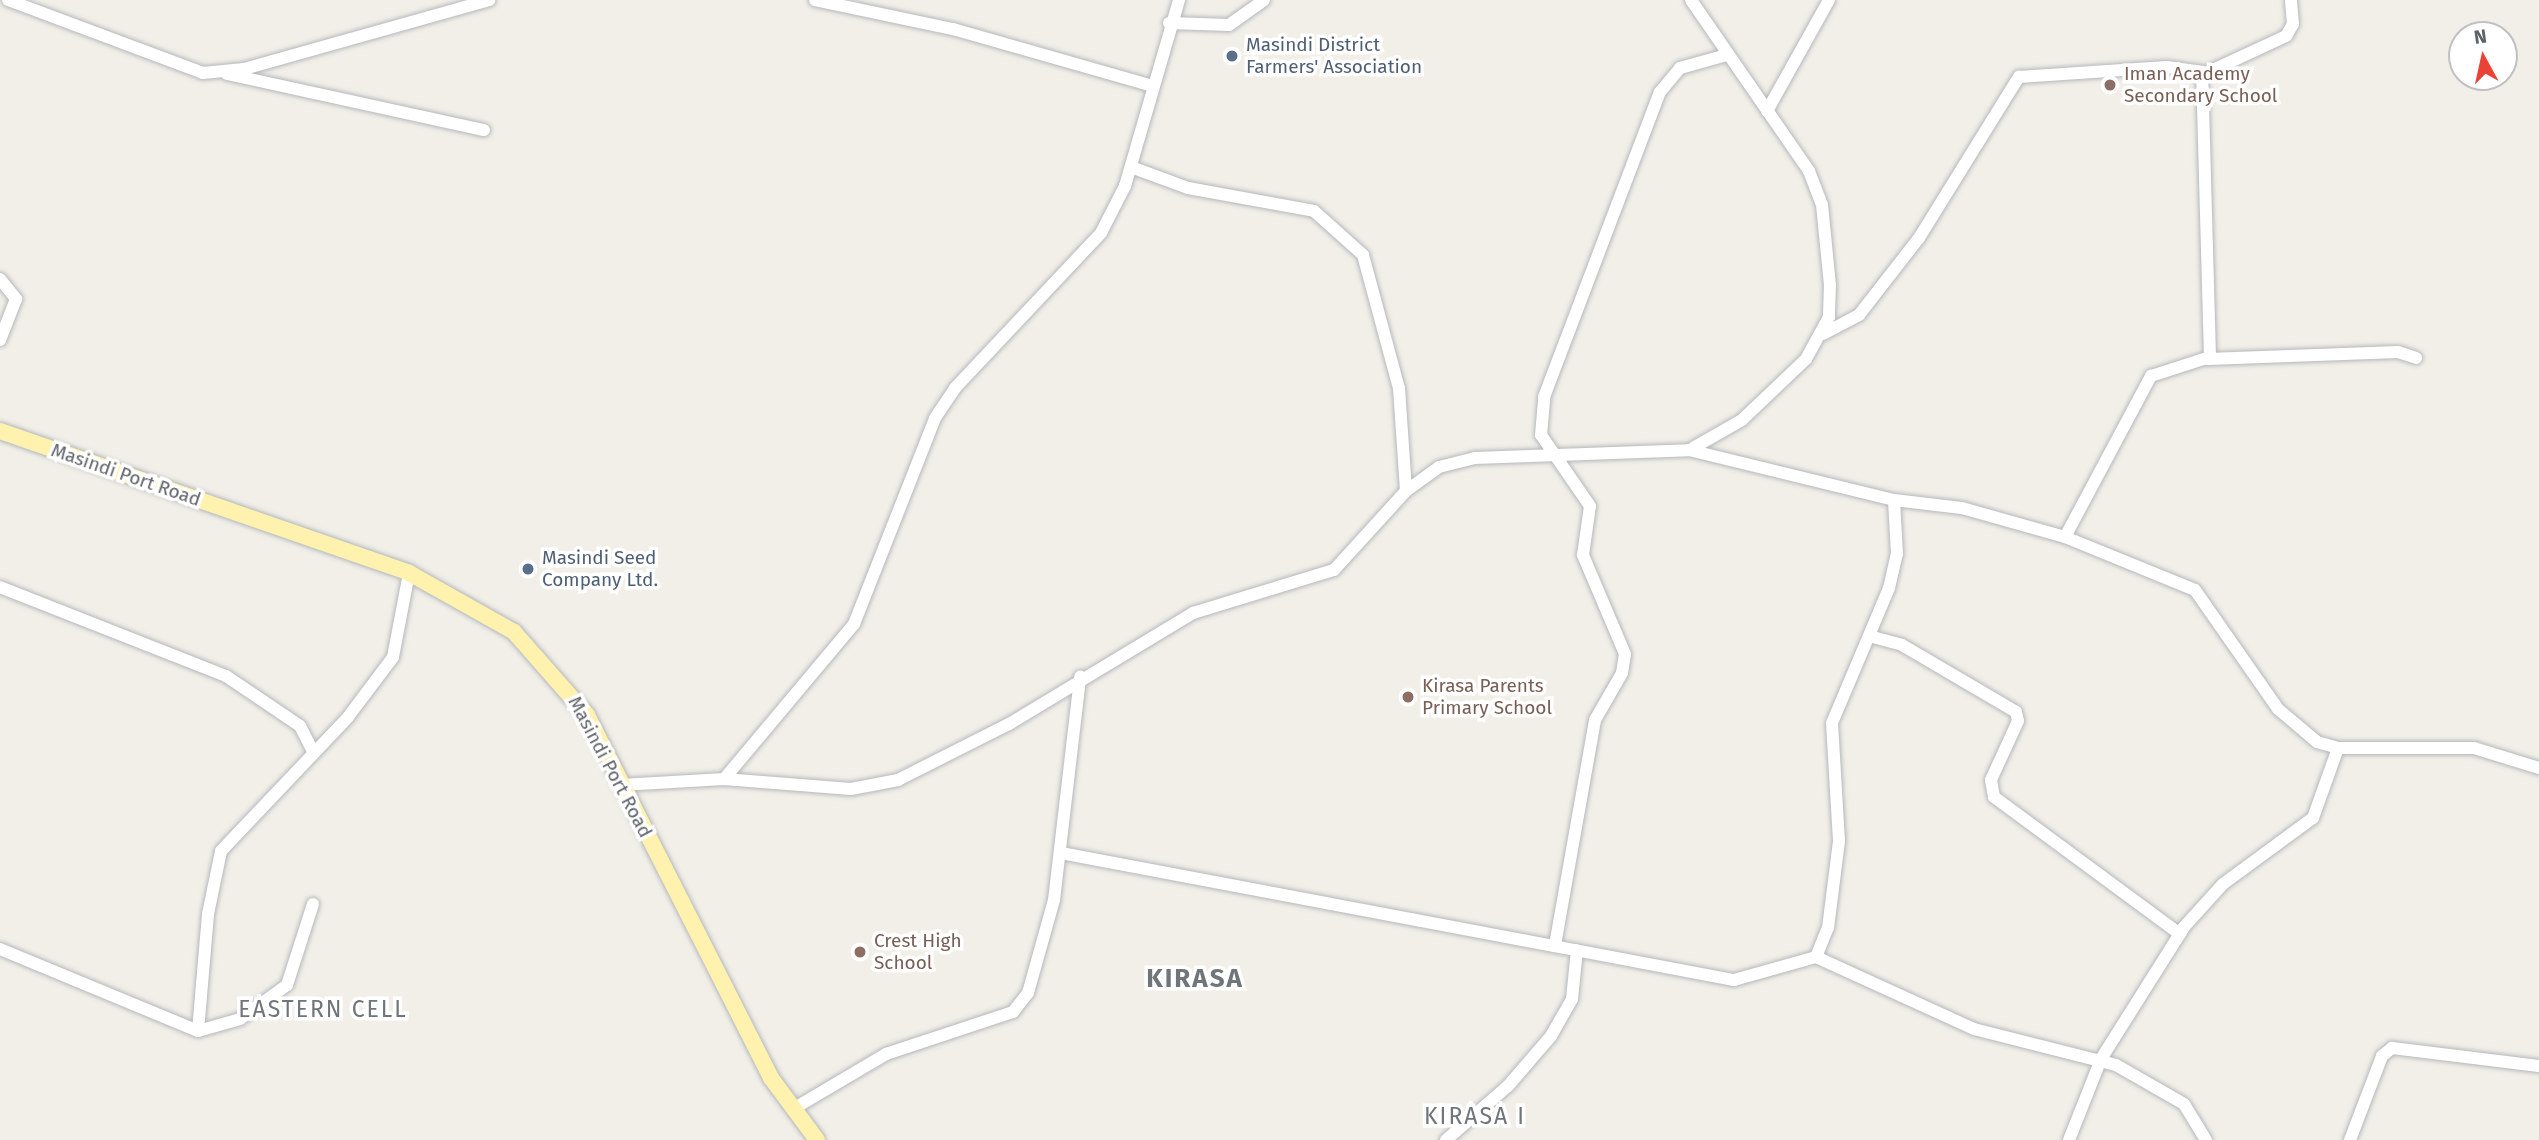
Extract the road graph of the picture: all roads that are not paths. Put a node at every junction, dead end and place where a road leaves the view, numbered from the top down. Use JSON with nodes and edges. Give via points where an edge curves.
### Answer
{"nodes":[{"id":1,"x":8,"y":0,"type":"edge"},
{"id":2,"x":490,"y":0,"type":"edge"},
{"id":3,"x":815,"y":0,"type":"edge"},
{"id":4,"x":1179,"y":0,"type":"edge"},
{"id":5,"x":1264,"y":0,"type":"edge"},
{"id":6,"x":1691,"y":0,"type":"edge"},
{"id":7,"x":1829,"y":0,"type":"edge"},
{"id":8,"x":2291,"y":0,"type":"edge"},
{"id":9,"x":1169,"y":23,"type":"junction"},
{"id":10,"x":1727,"y":55,"type":"junction"},
{"id":11,"x":220,"y":72,"type":"junction"},
{"id":12,"x":2203,"y":72,"type":"junction"},
{"id":13,"x":1150,"y":85,"type":"junction"},
{"id":14,"x":1767,"y":110,"type":"junction"},
{"id":15,"x":484,"y":130,"type":"dead end"},
{"id":16,"x":1131,"y":167,"type":"junction"},
{"id":17,"x":0,"y":279,"type":"edge"},
{"id":18,"x":1823,"y":334,"type":"junction"},
{"id":19,"x":0,"y":340,"type":"edge"},
{"id":20,"x":2416,"y":358,"type":"dead end"},
{"id":21,"x":2208,"y":359,"type":"junction"},
{"id":22,"x":0,"y":431,"type":"edge"},
{"id":23,"x":1689,"y":450,"type":"junction"},
{"id":24,"x":1555,"y":458,"type":"junction"},
{"id":25,"x":1406,"y":491,"type":"junction"},
{"id":26,"x":1894,"y":500,"type":"junction"},
{"id":27,"x":2065,"y":537,"type":"junction"},
{"id":28,"x":409,"y":573,"type":"junction"},
{"id":29,"x":0,"y":587,"type":"edge"},
{"id":30,"x":1870,"y":636,"type":"junction"},
{"id":31,"x":1080,"y":677,"type":"junction"},
{"id":32,"x":2338,"y":748,"type":"junction"},
{"id":33,"x":313,"y":752,"type":"junction"},
{"id":34,"x":2539,"y":768,"type":"edge"},
{"id":35,"x":724,"y":779,"type":"junction"},
{"id":36,"x":621,"y":785,"type":"junction"},
{"id":37,"x":1061,"y":853,"type":"junction"},
{"id":38,"x":313,"y":904,"type":"dead end"},
{"id":39,"x":2180,"y":934,"type":"junction"},
{"id":40,"x":1555,"y":945,"type":"junction"},
{"id":41,"x":0,"y":949,"type":"edge"},
{"id":42,"x":1577,"y":950,"type":"junction"},
{"id":43,"x":1816,"y":957,"type":"junction"},
{"id":44,"x":198,"y":1031,"type":"junction"},
{"id":45,"x":2101,"y":1059,"type":"junction"},
{"id":46,"x":2539,"y":1066,"type":"edge"},
{"id":47,"x":793,"y":1109,"type":"junction"},
{"id":48,"x":817,"y":1140,"type":"edge"},
{"id":49,"x":1446,"y":1140,"type":"edge"},
{"id":50,"x":2069,"y":1140,"type":"edge"},
{"id":51,"x":2206,"y":1140,"type":"edge"},
{"id":52,"x":2350,"y":1140,"type":"edge"}],
"edges":[{"from":1,"to":11,"type":"street","via":[[185,68]]},
{"from":2,"to":11,"type":"street"},
{"from":3,"to":13,"type":"street","via":[[965,32]]},
{"from":4,"to":9,"type":"street"},
{"from":5,"to":9,"type":"street","via":[[1229,25]]},
{"from":6,"to":10,"type":"street"},
{"from":7,"to":14,"type":"street"},
{"from":8,"to":12,"type":"street","via":[[2293,24],[2286,36]]},
{"from":9,"to":13,"type":"street"},
{"from":10,"to":14,"type":"street"},
{"from":10,"to":24,"type":"street","via":[[1680,68],[1660,92],[1544,397],[1541,435]]},
{"from":11,"to":15,"type":"street"},
{"from":12,"to":18,"type":"street","via":[[2167,67],[2019,78],[1919,238],[1859,314]]},
{"from":12,"to":21,"type":"street"},
{"from":13,"to":16,"type":"street"},
{"from":14,"to":18,"type":"street","via":[[1810,171],[1822,205],[1830,285]]},
{"from":16,"to":25,"type":"street","via":[[1188,188],[1314,211],[1363,255],[1399,388]]},
{"from":16,"to":35,"type":"street","via":[[1093,247],[955,388],[930,430],[854,624]]},
{"from":17,"to":19,"type":"street","via":[[16,299]]},
{"from":18,"to":23,"type":"street","via":[[1742,420]]},
{"from":20,"to":21,"type":"street","via":[[2398,352]]},
{"from":21,"to":27,"type":"street","via":[[2151,376]]},
{"from":22,"to":28,"type":"main road","name":"Masindi Port Road"},
{"from":23,"to":24,"type":"street"},
{"from":23,"to":26,"type":"street"},
{"from":24,"to":25,"type":"street","via":[[1455,461]]},
{"from":24,"to":40,"type":"street","via":[[1590,506],[1583,555],[1625,654],[1622,673],[1595,720]]},
{"from":25,"to":31,"type":"street","via":[[1334,570],[1194,613]]},
{"from":26,"to":27,"type":"street","via":[[1962,508]]},
{"from":26,"to":30,"type":"street","via":[[1897,554]]},
{"from":27,"to":32,"type":"street","via":[[2195,590],[2278,709],[2317,741]]},
{"from":28,"to":33,"type":"street","via":[[393,657]]},
{"from":28,"to":36,"type":"main road","name":"Masindi Port Road","via":[[475,606],[532,649],[587,715]]},
{"from":29,"to":33,"type":"street","via":[[226,676],[300,726]]},
{"from":30,"to":39,"type":"street","via":[[1902,645],[2008,704],[2018,721],[1991,780],[1994,797]]},
{"from":30,"to":43,"type":"street","via":[[1832,723],[1839,841],[1828,928]]},
{"from":31,"to":35,"type":"street","via":[[1009,724],[898,780],[851,789]]},
{"from":31,"to":37,"type":"street"},
{"from":32,"to":34,"type":"street","via":[[2461,746]]},
{"from":32,"to":39,"type":"street","via":[[2313,818],[2211,895]]},
{"from":33,"to":44,"type":"street","via":[[221,851],[208,914]]},
{"from":35,"to":36,"type":"street"},
{"from":36,"to":47,"type":"main road","name":"Masindi Port Road","via":[[710,966]]},
{"from":37,"to":40,"type":"street"},
{"from":37,"to":47,"type":"street","via":[[1028,993],[1013,1012],[886,1054]]},
{"from":38,"to":44,"type":"street","via":[[287,985],[240,1019]]},
{"from":39,"to":45,"type":"street"},
{"from":40,"to":42,"type":"street"},
{"from":41,"to":44,"type":"street"},
{"from":42,"to":43,"type":"street","via":[[1734,980]]},
{"from":42,"to":49,"type":"street","via":[[1572,999],[1551,1036],[1508,1086]]},
{"from":43,"to":45,"type":"street","via":[[1974,1029]]},
{"from":45,"to":50,"type":"street"},
{"from":45,"to":51,"type":"street","via":[[2184,1104]]},
{"from":46,"to":52,"type":"street","via":[[2392,1048],[2382,1056]]},
{"from":47,"to":48,"type":"main road","name":"Masindi Port Road"}]}
